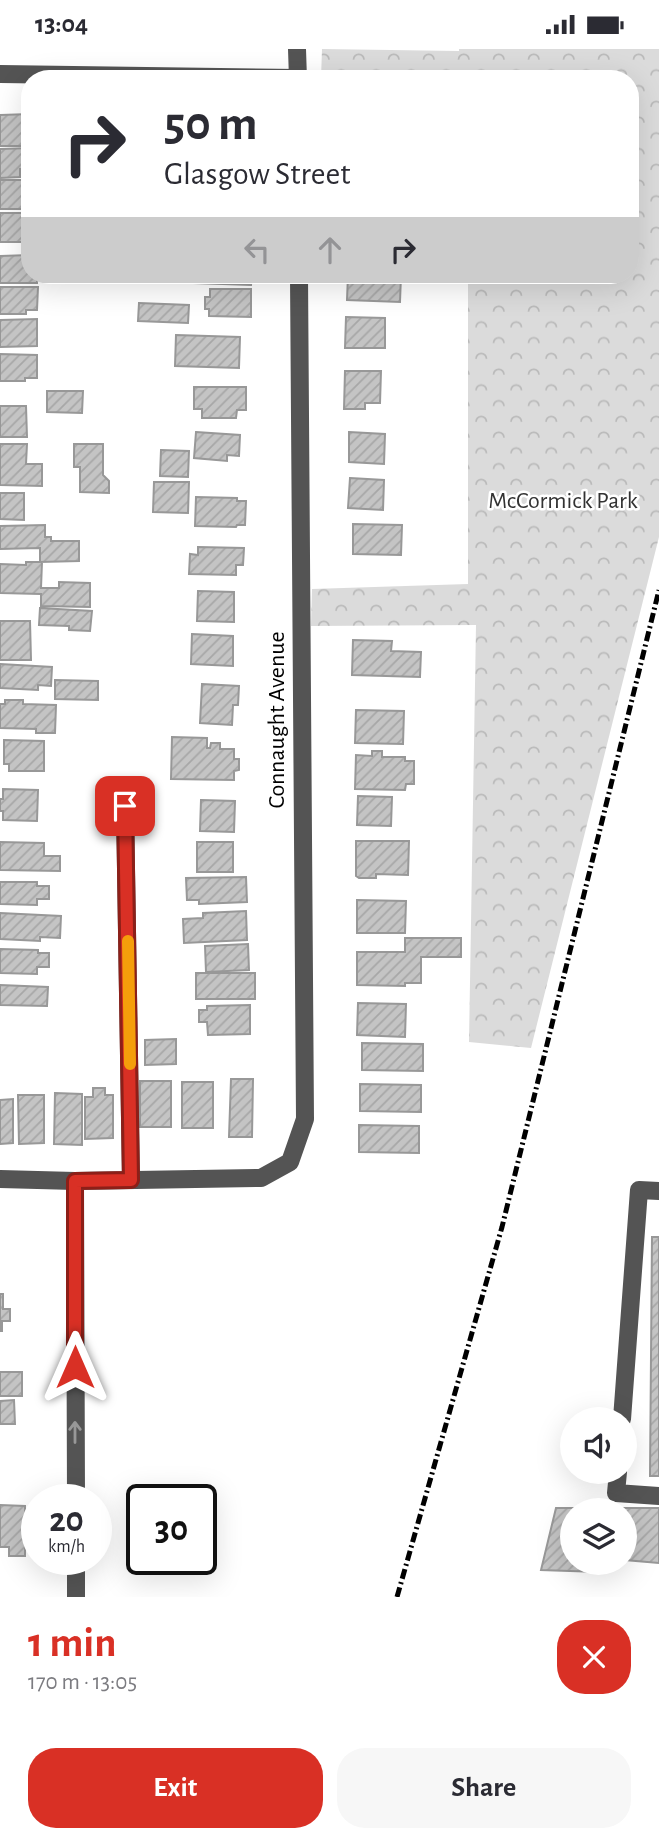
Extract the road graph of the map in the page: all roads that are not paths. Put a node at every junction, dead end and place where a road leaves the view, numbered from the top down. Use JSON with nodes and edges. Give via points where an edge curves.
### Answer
{"nodes":[{"id":1,"x":297,"y":49,"type":"edge"},
{"id":2,"x":298,"y":70,"type":"edge"},
{"id":3,"x":0,"y":74,"type":"edge"},
{"id":4,"x":21,"y":74,"type":"edge"},
{"id":5,"x":299,"y":284,"type":"edge"},
{"id":6,"x":125,"y":806,"type":"dead end"},
{"id":7,"x":0,"y":1179,"type":"edge"},
{"id":8,"x":131,"y":1180,"type":"junction"},
{"id":9,"x":75,"y":1181,"type":"junction"},
{"id":10,"x":659,"y":1191,"type":"edge"},
{"id":11,"x":623,"y":1407,"type":"edge"},
{"id":12,"x":75,"y":1484,"type":"edge"},
{"id":13,"x":617,"y":1484,"type":"edge"},
{"id":14,"x":659,"y":1496,"type":"edge"},
{"id":15,"x":76,"y":1575,"type":"edge"},
{"id":16,"x":76,"y":1597,"type":"edge"}],
"edges":[{"from":1,"to":2,"type":"street"},
{"from":3,"to":4,"type":"street"},
{"from":5,"to":8,"type":"street","name":"Connaught Avenue","via":[[305,1119],[290,1162],[261,1178]]},
{"from":6,"to":8,"type":"street"},
{"from":7,"to":9,"type":"street"},
{"from":8,"to":9,"type":"street"},
{"from":12,"to":9,"type":"street","one_way":true},
{"from":10,"to":11,"type":"street","via":[[639,1191]]},
{"from":13,"to":14,"type":"street","via":[[616,1493]]},
{"from":15,"to":16,"type":"street"}]}
